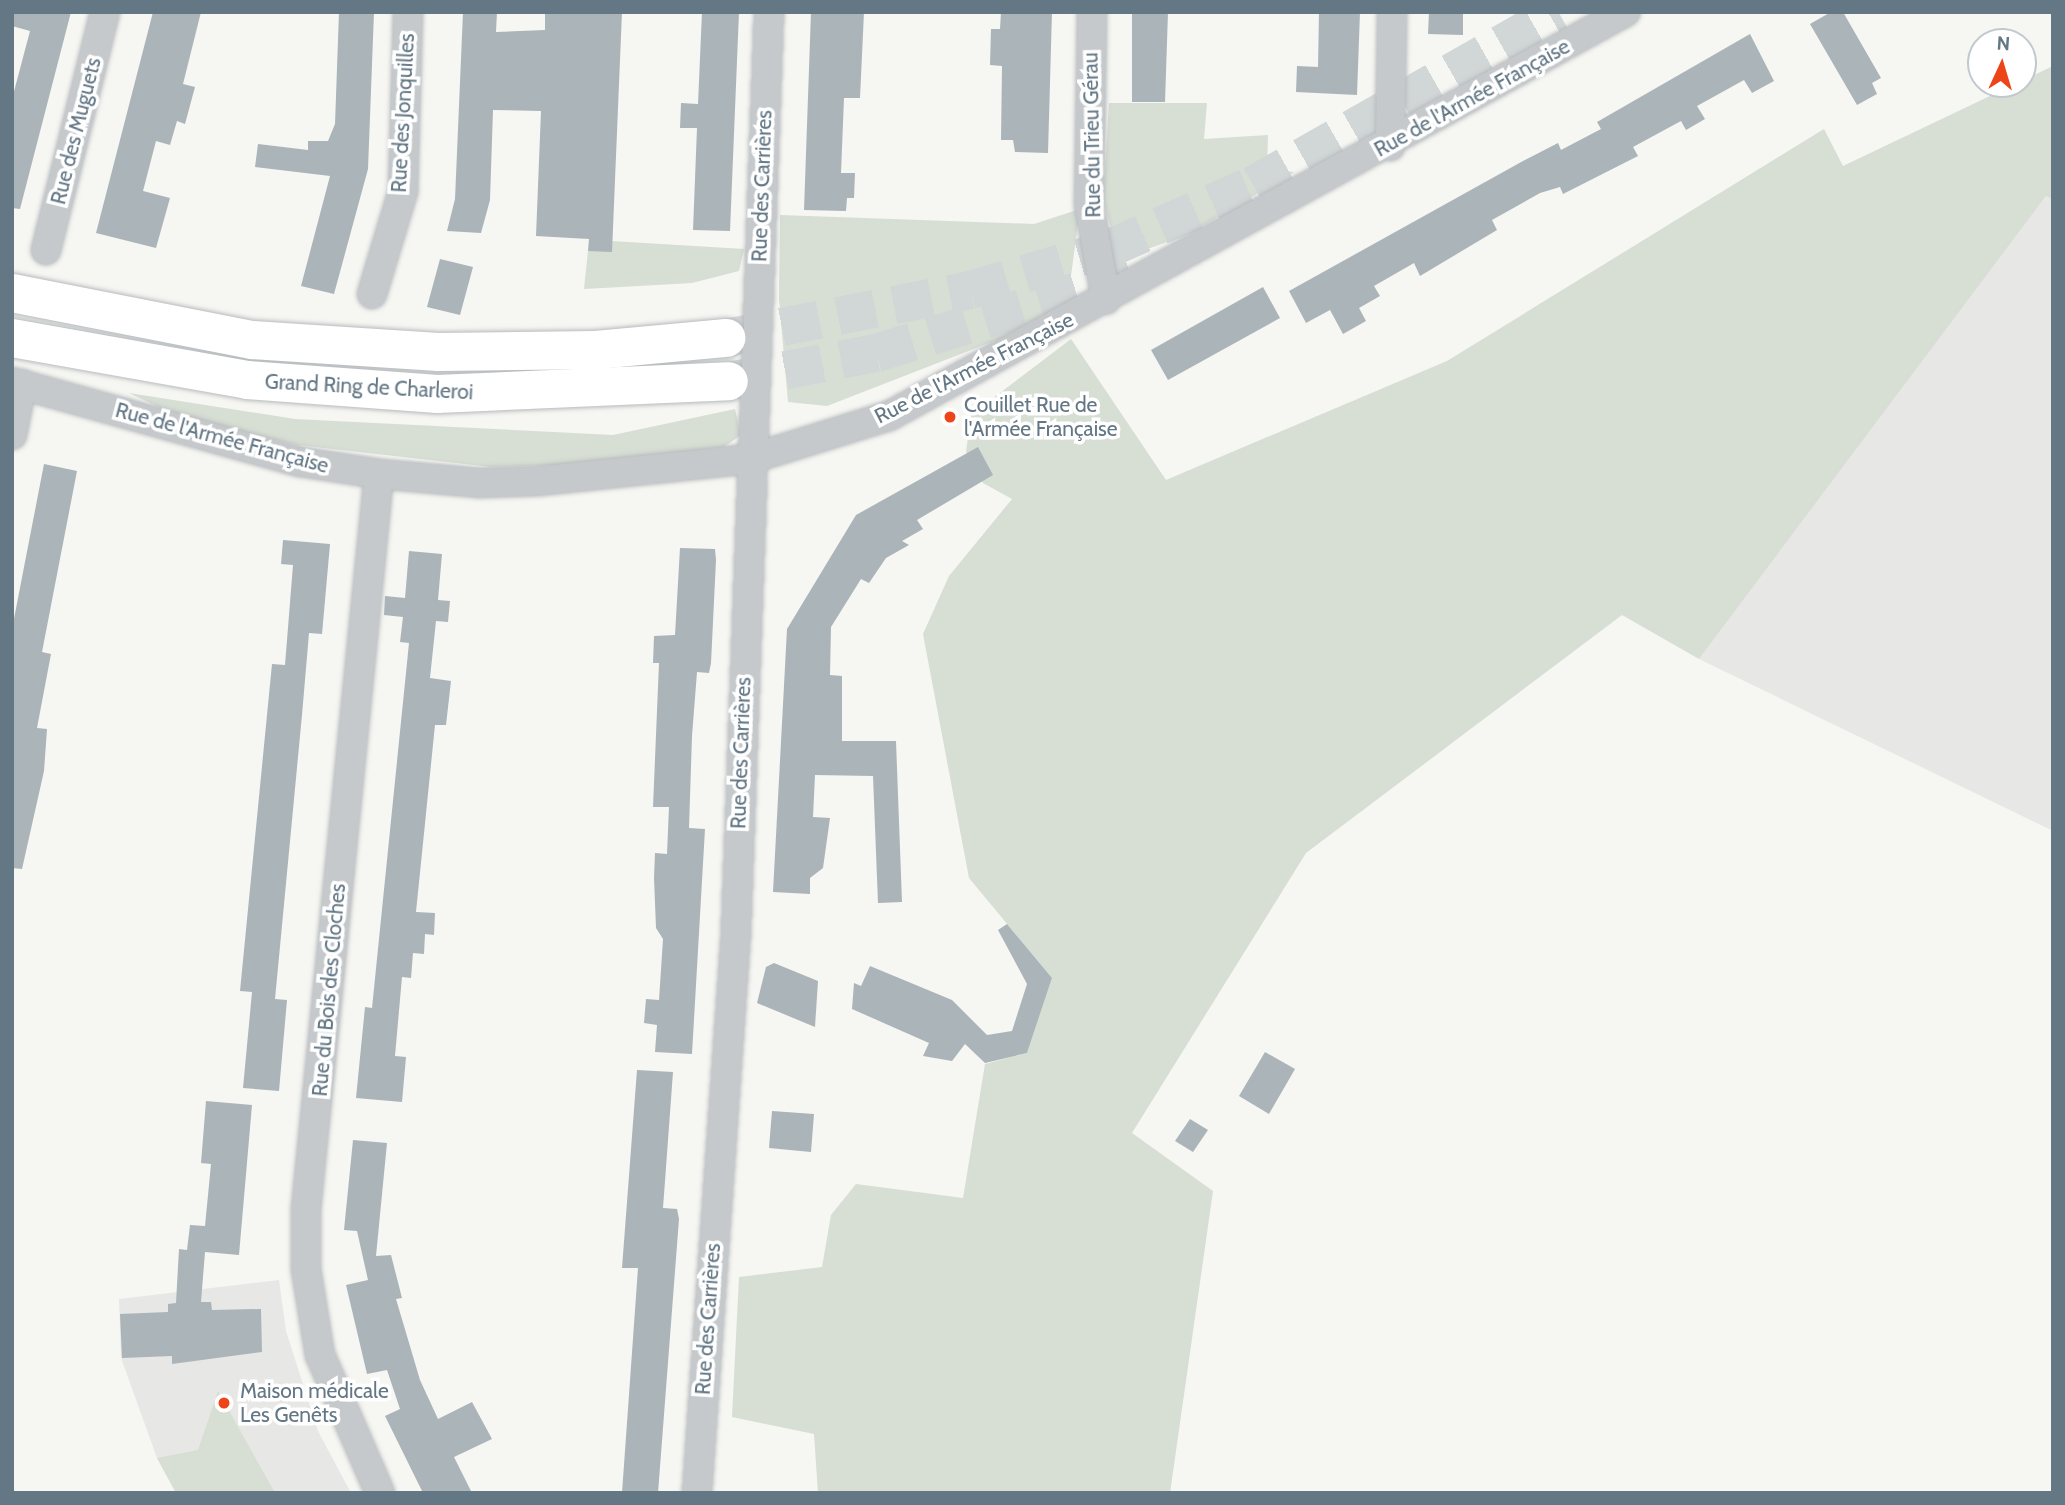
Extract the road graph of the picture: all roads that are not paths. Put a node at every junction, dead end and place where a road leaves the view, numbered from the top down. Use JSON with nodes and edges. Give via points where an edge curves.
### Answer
{"nodes":[{"id":1,"x":105,"y":12,"type":"edge"},
{"id":2,"x":408,"y":12,"type":"edge"},
{"id":3,"x":769,"y":12,"type":"edge"},
{"id":4,"x":1092,"y":12,"type":"edge"},
{"id":5,"x":1392,"y":12,"type":"edge"},
{"id":6,"x":1625,"y":12,"type":"edge"},
{"id":7,"x":1390,"y":146,"type":"junction"},
{"id":8,"x":46,"y":250,"type":"dead end"},
{"id":9,"x":12,"y":293,"type":"edge"},
{"id":10,"x":372,"y":294,"type":"dead end"},
{"id":11,"x":1106,"y":299,"type":"junction"},
{"id":12,"x":12,"y":338,"type":"edge"},
{"id":13,"x":726,"y":338,"type":"tunnel mouth"},
{"id":14,"x":729,"y":381,"type":"tunnel mouth"},
{"id":15,"x":17,"y":383,"type":"edge"},
{"id":16,"x":12,"y":435,"type":"edge"},
{"id":17,"x":750,"y":458,"type":"junction"},
{"id":18,"x":379,"y":474,"type":"junction"},
{"id":19,"x":380,"y":1493,"type":"edge"},
{"id":20,"x":697,"y":1493,"type":"edge"}],
"edges":[{"from":1,"to":8,"type":"street","name":"Rue des Muguets"},
{"from":2,"to":10,"type":"street","name":"Rue des Jonquilles","via":[[402,191]]},
{"from":3,"to":17,"type":"street","name":"Rue des Carrières"},
{"from":4,"to":11,"type":"street","name":"Rue du Trieu Gérau","via":[[1089,204]]},
{"from":5,"to":7,"type":"street"},
{"from":6,"to":7,"type":"street","name":"Rue de l'Armée Française"},
{"from":7,"to":11,"type":"street","name":"Rue de l'Armée Française"},
{"from":9,"to":13,"type":"highway","name":"Grand Ring de Charleroi","via":[[252,340],[439,352],[596,350]]},
{"from":11,"to":17,"type":"street","name":"Rue de l'Armée Française","via":[[889,416]]},
{"from":12,"to":14,"type":"highway","name":"Grand Ring de Charleroi","via":[[247,380],[437,394]]},
{"from":15,"to":16,"type":"street"},
{"from":15,"to":18,"type":"street","name":"Rue de l'Armée Française","via":[[301,463]]},
{"from":17,"to":18,"type":"street","name":"Rue de l'Armée Française","via":[[525,482]]},
{"from":17,"to":20,"type":"street","name":"Rue des Carrières","via":[[736,932]]},
{"from":18,"to":19,"type":"street","name":"Rue du Bois des Cloches","via":[[306,1209],[306,1269],[320,1355]]}]}
